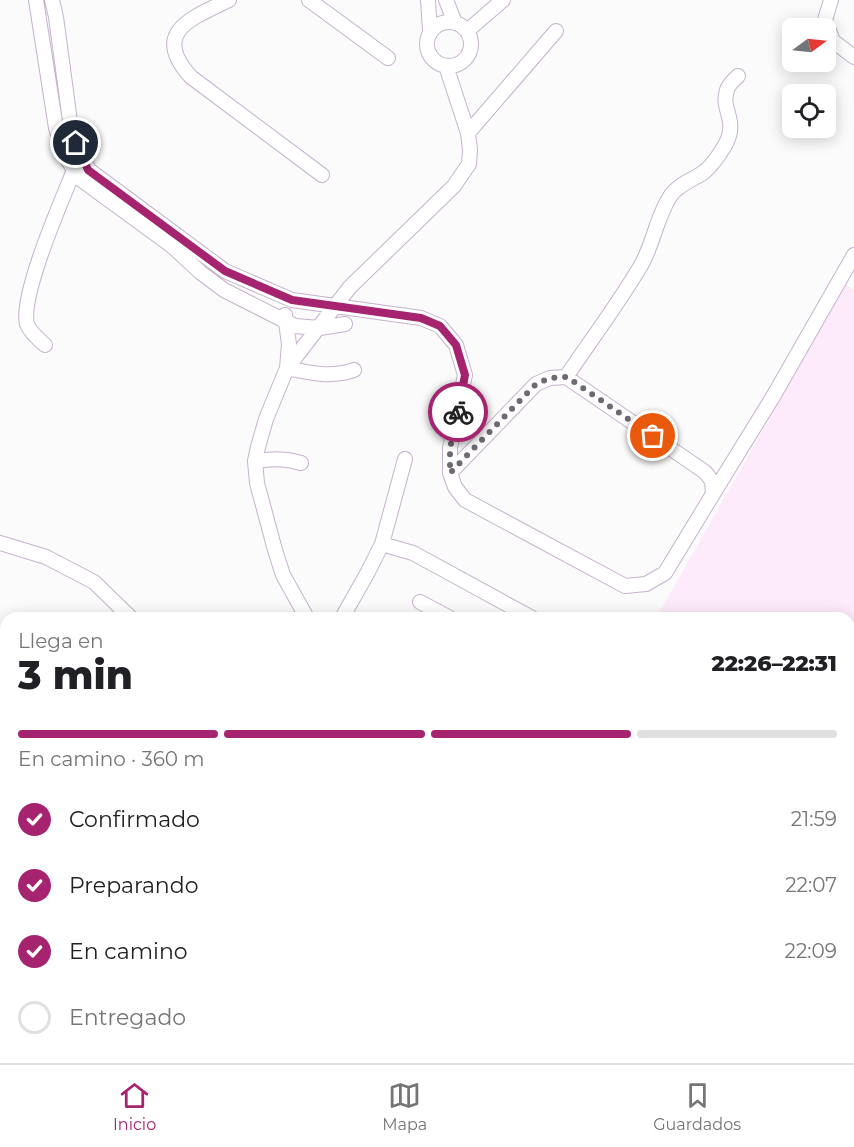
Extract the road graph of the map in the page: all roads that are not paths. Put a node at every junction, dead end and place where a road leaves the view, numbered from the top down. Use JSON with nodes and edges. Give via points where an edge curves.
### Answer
{"nodes":[{"id":1,"x":36,"y":0,"type":"edge"},
{"id":2,"x":52,"y":0,"type":"edge"},
{"id":3,"x":229,"y":0,"type":"edge"},
{"id":4,"x":309,"y":0,"type":"edge"},
{"id":5,"x":326,"y":0,"type":"edge"},
{"id":6,"x":428,"y":0,"type":"edge"},
{"id":7,"x":446,"y":0,"type":"edge"},
{"id":8,"x":503,"y":0,"type":"edge"},
{"id":9,"x":831,"y":0,"type":"edge"},
{"id":10,"x":330,"y":16,"type":"junction"},
{"id":11,"x":455,"y":22,"type":"junction"},
{"id":12,"x":430,"y":31,"type":"junction"},
{"id":13,"x":556,"y":31,"type":"dead end"},
{"id":14,"x":467,"y":32,"type":"junction"},
{"id":15,"x":854,"y":57,"type":"edge"},
{"id":16,"x":388,"y":58,"type":"dead end"},
{"id":17,"x":446,"y":66,"type":"junction"},
{"id":18,"x":738,"y":76,"type":"dead end"},
{"id":19,"x":468,"y":133,"type":"junction"},
{"id":20,"x":74,"y":170,"type":"junction"},
{"id":21,"x":322,"y":175,"type":"dead end"},
{"id":22,"x":854,"y":255,"type":"edge"},
{"id":23,"x":292,"y":300,"type":"junction"},
{"id":24,"x":335,"y":305,"type":"junction"},
{"id":25,"x":284,"y":320,"type":"junction"},
{"id":26,"x":345,"y":324,"type":"dead end"},
{"id":27,"x":320,"y":328,"type":"junction"},
{"id":28,"x":45,"y":345,"type":"dead end"},
{"id":29,"x":287,"y":368,"type":"junction"},
{"id":30,"x":354,"y":370,"type":"dead end"},
{"id":31,"x":567,"y":377,"type":"junction"},
{"id":32,"x":405,"y":459,"type":"dead end"},
{"id":33,"x":255,"y":461,"type":"junction"},
{"id":34,"x":301,"y":463,"type":"dead end"},
{"id":35,"x":450,"y":473,"type":"junction"},
{"id":36,"x":713,"y":494,"type":"junction"},
{"id":37,"x":0,"y":543,"type":"edge"},
{"id":38,"x":382,"y":544,"type":"junction"},
{"id":39,"x":420,"y":602,"type":"dead end"},
{"id":40,"x":125,"y":612,"type":"edge"},
{"id":41,"x":304,"y":612,"type":"edge"},
{"id":42,"x":345,"y":612,"type":"edge"},
{"id":43,"x":439,"y":612,"type":"edge"},
{"id":44,"x":521,"y":612,"type":"edge"}],
"edges":[{"from":1,"to":20,"type":"street","via":[[56,128]]},
{"from":2,"to":23,"type":"street","via":[[70,121],[88,170],[225,271]]},
{"from":3,"to":21,"type":"street","via":[[187,20],[179,29],[174,41],[182,67]]},
{"from":4,"to":10,"type":"street"},
{"from":5,"to":10,"type":"street"},
{"from":6,"to":12,"type":"street"},
{"from":7,"to":11,"type":"street"},
{"from":8,"to":14,"type":"street"},
{"from":9,"to":15,"type":"street","via":[[825,20],[833,41]]},
{"from":10,"to":16,"type":"street"},
{"from":11,"to":12,"type":"street","via":[[441,23]]},
{"from":11,"to":14,"type":"street"},
{"from":12,"to":17,"type":"street","via":[[428,53],[432,60]]},
{"from":13,"to":19,"type":"street"},
{"from":14,"to":17,"type":"street","via":[[469,52],[460,63]]},
{"from":17,"to":19,"type":"street"},
{"from":18,"to":31,"type":"street","via":[[727,88],[725,99],[732,132],[704,171],[672,194],[641,265]]},
{"from":19,"to":24,"type":"street","via":[[469,164],[454,186]]},
{"from":20,"to":25,"type":"street","via":[[79,178],[172,246],[224,290]]},
{"from":20,"to":28,"type":"street","via":[[27,307],[27,324]]},
{"from":22,"to":36,"type":"street"},
{"from":23,"to":24,"type":"street"},
{"from":23,"to":25,"type":"street"},
{"from":24,"to":27,"type":"street"},
{"from":24,"to":35,"type":"street","via":[[421,318],[440,326],[456,345],[465,375],[450,448]]},
{"from":25,"to":27,"type":"street","via":[[294,326]]},
{"from":25,"to":29,"type":"street","via":[[289,344]]},
{"from":26,"to":27,"type":"street"},
{"from":27,"to":29,"type":"street"},
{"from":29,"to":30,"type":"street","via":[[334,375]]},
{"from":29,"to":33,"type":"street","via":[[266,419]]},
{"from":31,"to":35,"type":"street","via":[[536,384]]},
{"from":31,"to":36,"type":"street","via":[[705,472],[712,481]]},
{"from":32,"to":38,"type":"street"},
{"from":33,"to":34,"type":"street"},
{"from":33,"to":41,"type":"street","via":[[256,483],[275,550]]},
{"from":35,"to":36,"type":"street","via":[[465,500],[625,586],[646,584],[665,573]]},
{"from":37,"to":40,"type":"street","via":[[46,556],[94,582]]},
{"from":38,"to":42,"type":"street"},
{"from":38,"to":44,"type":"street","via":[[413,553]]},
{"from":39,"to":43,"type":"street"}]}
